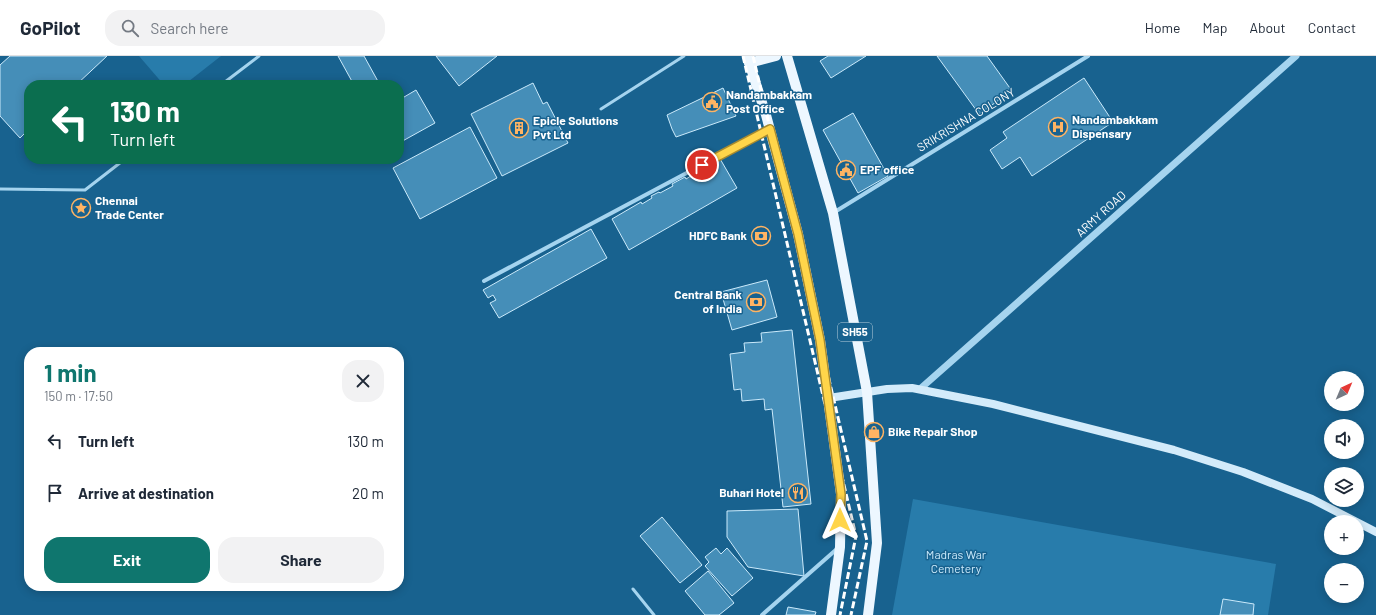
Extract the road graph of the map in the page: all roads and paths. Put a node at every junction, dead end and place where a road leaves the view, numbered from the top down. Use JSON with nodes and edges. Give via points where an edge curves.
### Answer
{"nodes":[{"id":1,"x":259,"y":56,"type":"edge"},
{"id":2,"x":684,"y":56,"type":"edge"},
{"id":3,"x":776,"y":56,"type":"edge"},
{"id":4,"x":788,"y":56,"type":"edge"},
{"id":5,"x":1088,"y":56,"type":"edge"},
{"id":6,"x":1296,"y":56,"type":"edge"},
{"id":7,"x":748,"y":60,"type":"edge"},
{"id":8,"x":228,"y":80,"type":"edge"},
{"id":9,"x":601,"y":109,"type":"dead end"},
{"id":10,"x":770,"y":129,"type":"junction"},
{"id":11,"x":119,"y":164,"type":"edge"},
{"id":12,"x":0,"y":189,"type":"edge"},
{"id":13,"x":833,"y":213,"type":"junction"},
{"id":14,"x":484,"y":282,"type":"dead end"},
{"id":15,"x":920,"y":389,"type":"junction"},
{"id":16,"x":867,"y":392,"type":"junction"},
{"id":17,"x":829,"y":398,"type":"junction"},
{"id":18,"x":1376,"y":532,"type":"edge"},
{"id":19,"x":840,"y":546,"type":"junction"},
{"id":20,"x":632,"y":589,"type":"dead end"},
{"id":21,"x":654,"y":615,"type":"edge"},
{"id":22,"x":762,"y":615,"type":"edge"},
{"id":23,"x":831,"y":615,"type":"edge"},
{"id":24,"x":868,"y":615,"type":"edge"}],
"edges":[{"from":1,"to":8,"type":"lane"},
{"from":2,"to":9,"type":"lane"},
{"from":3,"to":7,"type":"main road"},
{"from":4,"to":13,"type":"main road","number":"SH55"},
{"from":5,"to":13,"type":"street","name":"SRIKRISHNA COLONY"},
{"from":6,"to":15,"type":"street","name":"ARMY ROAD"},
{"from":7,"to":10,"type":"main road","number":"SH55"},
{"from":10,"to":14,"type":"street"},
{"from":10,"to":17,"type":"main road","number":"SH55","via":[[798,234]]},
{"from":11,"to":12,"type":"lane","via":[[85,190]]},
{"from":13,"to":16,"type":"main road","number":"SH55"},
{"from":15,"to":16,"type":"main road","via":[[900,387]]},
{"from":15,"to":18,"type":"main road","via":[[992,404],[1174,450],[1243,472],[1312,499]]},
{"from":16,"to":17,"type":"main road"},
{"from":16,"to":24,"type":"main road","number":"SH55","via":[[877,543]]},
{"from":17,"to":19,"type":"main road","number":"SH55","via":[[841,494]]},
{"from":19,"to":22,"type":"street"},
{"from":19,"to":23,"type":"main road","number":"SH55"},
{"from":20,"to":21,"type":"lane"}]}
